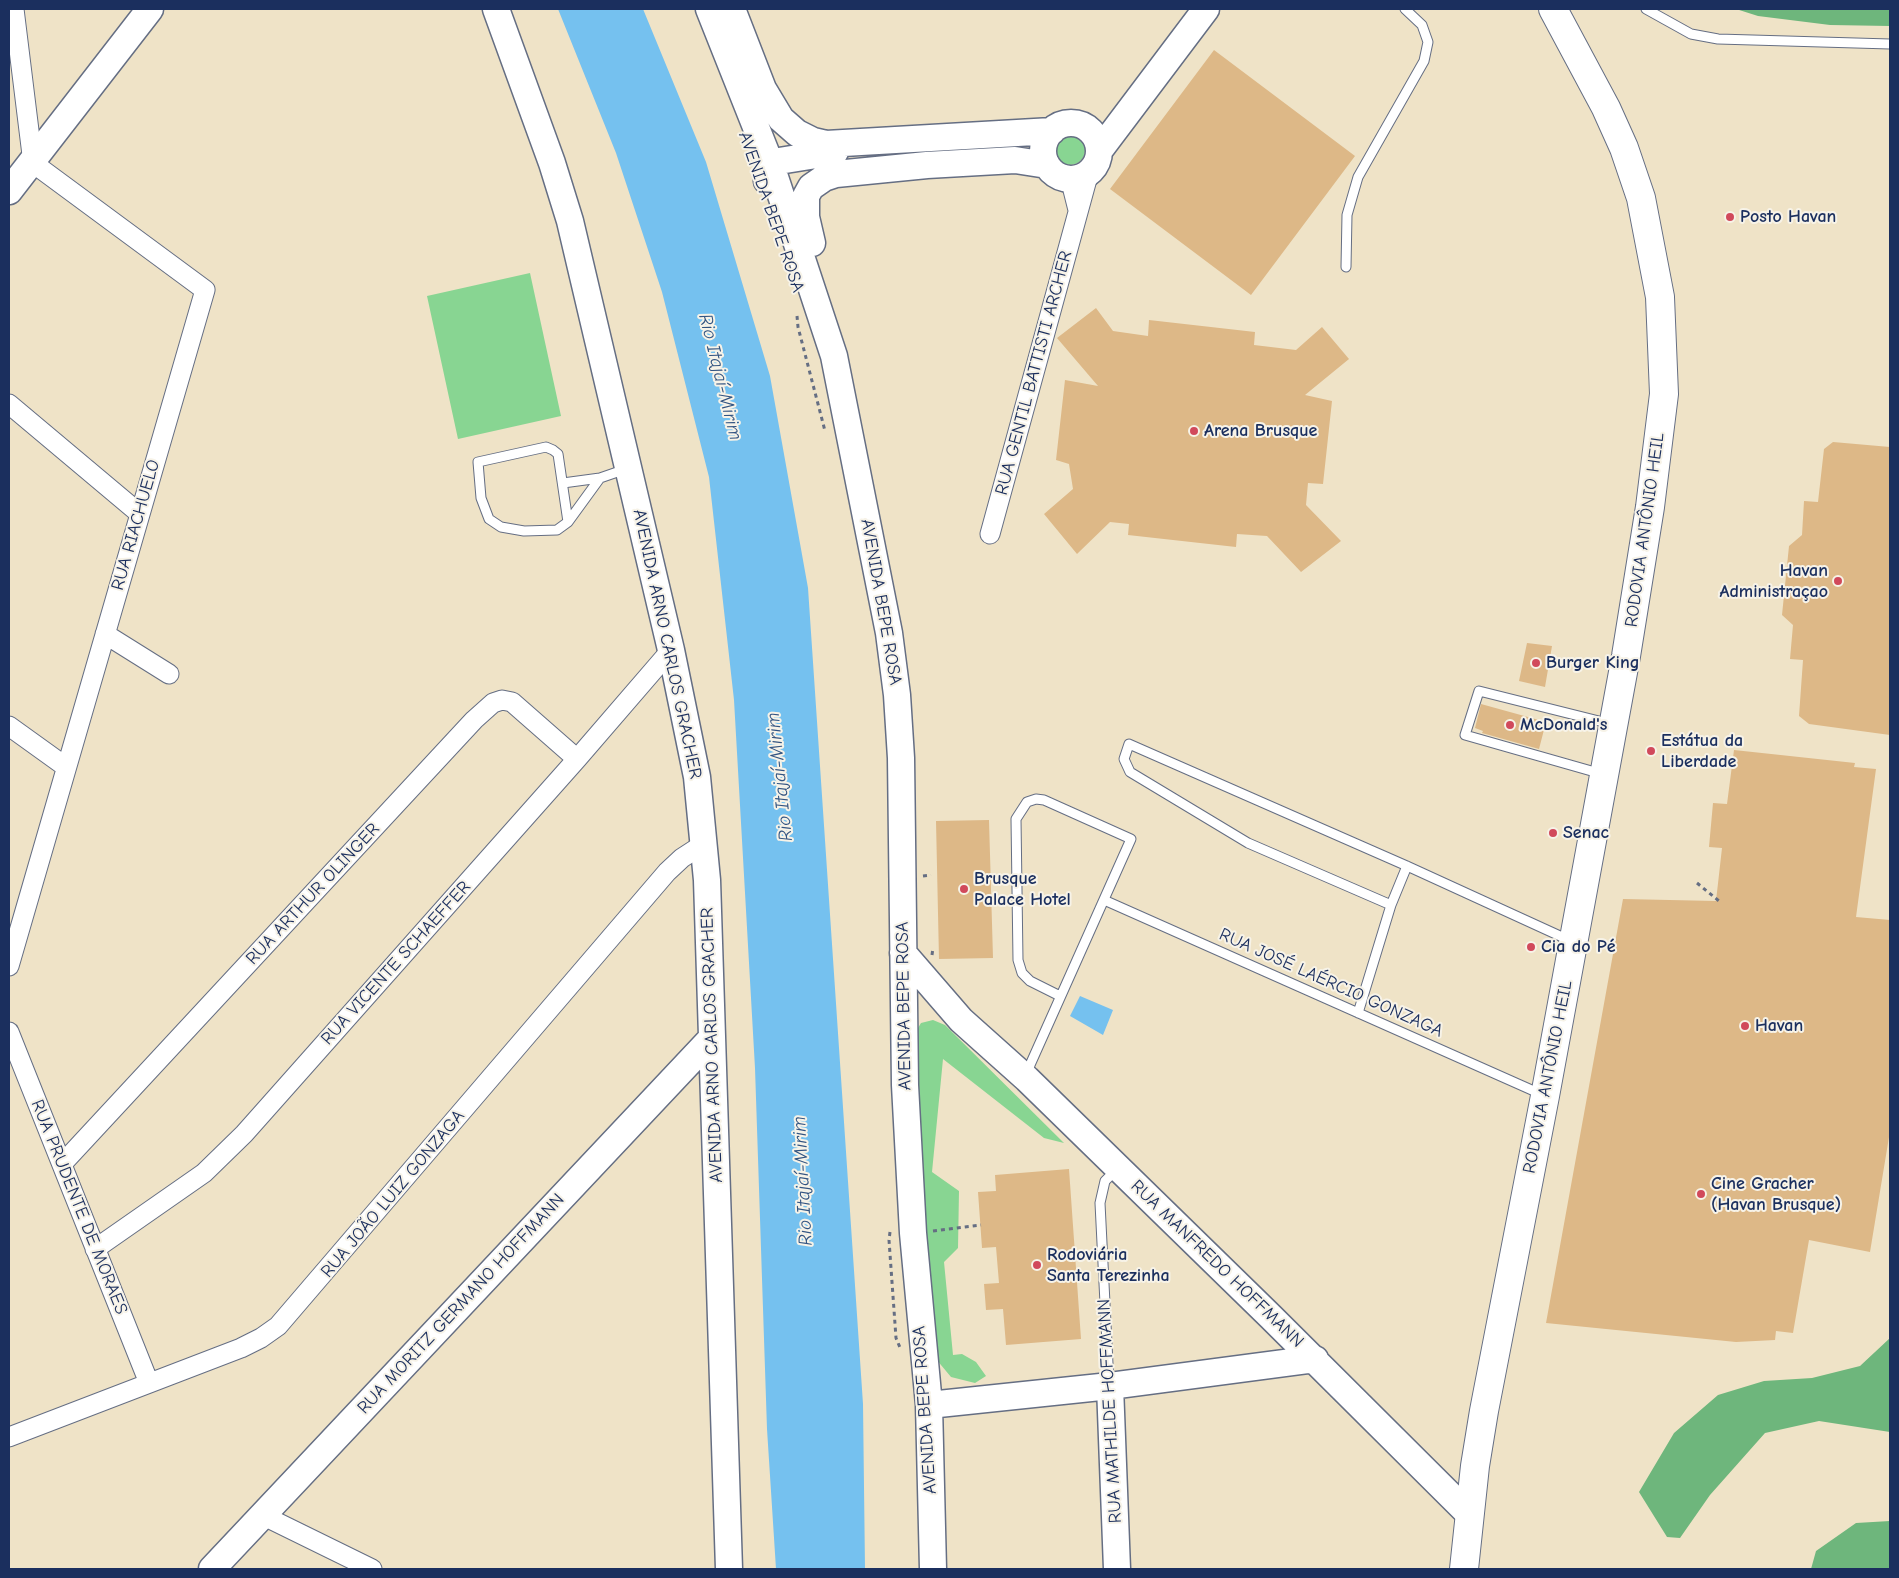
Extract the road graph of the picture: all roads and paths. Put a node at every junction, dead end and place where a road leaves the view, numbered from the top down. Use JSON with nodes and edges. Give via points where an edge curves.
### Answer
{"nodes":[{"id":1,"x":14,"y":9,"type":"edge"},
{"id":2,"x":150,"y":9,"type":"edge"},
{"id":3,"x":496,"y":9,"type":"edge"},
{"id":4,"x":694,"y":9,"type":"edge"},
{"id":5,"x":709,"y":9,"type":"edge"},
{"id":6,"x":732,"y":9,"type":"edge"},
{"id":7,"x":1206,"y":9,"type":"edge"},
{"id":8,"x":1405,"y":9,"type":"edge"},
{"id":9,"x":1553,"y":9,"type":"edge"},
{"id":10,"x":1646,"y":9,"type":"edge"},
{"id":11,"x":1890,"y":44,"type":"edge"},
{"id":12,"x":1141,"y":95,"type":"junction"},
{"id":13,"x":1086,"y":127,"type":"junction"},
{"id":14,"x":1052,"y":131,"type":"junction"},
{"id":15,"x":1013,"y":133,"type":"junction"},
{"id":16,"x":33,"y":163,"type":"junction"},
{"id":17,"x":771,"y":165,"type":"junction"},
{"id":18,"x":1047,"y":165,"type":"junction"},
{"id":19,"x":1086,"y":167,"type":"junction"},
{"id":20,"x":9,"y":192,"type":"edge"},
{"id":21,"x":783,"y":246,"type":"junction"},
{"id":22,"x":1346,"y":268,"type":"dead end"},
{"id":23,"x":797,"y":312,"type":"dead end"},
{"id":24,"x":9,"y":404,"type":"edge"},
{"id":25,"x":827,"y":437,"type":"dead end"},
{"id":26,"x":851,"y":446,"type":"junction"},
{"id":27,"x":629,"y":468,"type":"junction"},
{"id":28,"x":600,"y":478,"type":"junction"},
{"id":29,"x":563,"y":483,"type":"junction"},
{"id":30,"x":862,"y":494,"type":"junction"},
{"id":31,"x":140,"y":514,"type":"junction"},
{"id":32,"x":568,"y":522,"type":"junction"},
{"id":33,"x":990,"y":534,"type":"dead end"},
{"id":34,"x":105,"y":634,"type":"junction"},
{"id":35,"x":671,"y":650,"type":"junction"},
{"id":36,"x":169,"y":674,"type":"dead end"},
{"id":37,"x":1614,"y":725,"type":"junction"},
{"id":38,"x":9,"y":726,"type":"edge"},
{"id":39,"x":577,"y":759,"type":"junction"},
{"id":40,"x":66,"y":767,"type":"junction"},
{"id":41,"x":1605,"y":774,"type":"junction"},
{"id":42,"x":702,"y":846,"type":"junction"},
{"id":43,"x":1407,"y":866,"type":"junction"},
{"id":44,"x":1697,"y":883,"type":"dead end"},
{"id":45,"x":1104,"y":900,"type":"junction"},
{"id":46,"x":1718,"y":901,"type":"dead end"},
{"id":47,"x":1391,"y":905,"type":"junction"},
{"id":48,"x":1574,"y":942,"type":"junction"},
{"id":49,"x":903,"y":953,"type":"junction"},
{"id":50,"x":9,"y":966,"type":"edge"},
{"id":51,"x":1060,"y":996,"type":"junction"},
{"id":52,"x":1358,"y":1013,"type":"junction"},
{"id":53,"x":961,"y":1020,"type":"junction"},
{"id":54,"x":904,"y":1030,"type":"junction"},
{"id":55,"x":9,"y":1032,"type":"edge"},
{"id":56,"x":711,"y":1038,"type":"junction"},
{"id":57,"x":1027,"y":1079,"type":"junction"},
{"id":58,"x":1545,"y":1096,"type":"junction"},
{"id":59,"x":62,"y":1164,"type":"junction"},
{"id":60,"x":1119,"y":1169,"type":"junction"},
{"id":61,"x":892,"y":1225,"type":"dead end"},
{"id":62,"x":981,"y":1225,"type":"dead end"},
{"id":63,"x":930,"y":1231,"type":"dead end"},
{"id":64,"x":95,"y":1248,"type":"junction"},
{"id":65,"x":902,"y":1353,"type":"dead end"},
{"id":66,"x":1315,"y":1359,"type":"junction"},
{"id":67,"x":149,"y":1383,"type":"junction"},
{"id":68,"x":1110,"y":1386,"type":"junction"},
{"id":69,"x":929,"y":1406,"type":"junction"},
{"id":70,"x":9,"y":1436,"type":"edge"},
{"id":71,"x":1469,"y":1514,"type":"junction"},
{"id":72,"x":262,"y":1515,"type":"junction"},
{"id":73,"x":212,"y":1569,"type":"edge"},
{"id":74,"x":372,"y":1569,"type":"edge"},
{"id":75,"x":730,"y":1569,"type":"edge"},
{"id":76,"x":933,"y":1569,"type":"edge"},
{"id":77,"x":1117,"y":1569,"type":"edge"},
{"id":78,"x":1464,"y":1569,"type":"edge"}],
"edges":[{"from":1,"to":16,"type":"street"},
{"from":2,"to":16,"type":"street"},
{"from":3,"to":27,"type":"street","name":"AVENIDA ARNO CARLOS GRACHER","via":[[570,221]]},
{"from":4,"to":21,"type":"street","name":"AVENIDA BEPE ROSA"},
{"from":5,"to":17,"type":"street","name":"AVENIDA BEPE ROSA"},
{"from":6,"to":15,"type":"street","via":[[764,89],[781,119],[812,142],[826,144]]},
{"from":7,"to":12,"type":"street"},
{"from":8,"to":22,"type":"lane","via":[[1422,25],[1428,42],[1424,61],[1358,178],[1347,215]]},
{"from":9,"to":37,"type":"main road","name":"RODOVIA ANTÔNIO HEIL","via":[[1606,108],[1627,156],[1641,198],[1662,318],[1664,385],[1661,418],[1650,507]]},
{"from":10,"to":11,"type":"lane","via":[[1691,34],[1718,39]]},
{"from":12,"to":13,"type":"street","via":[[1114,116]]},
{"from":12,"to":19,"type":"street"},
{"from":13,"to":14,"type":"street","via":[[1068,123]]},
{"from":13,"to":19,"type":"street","via":[[1093,133]]},
{"from":14,"to":15,"type":"street"},
{"from":14,"to":18,"type":"street","via":[[1044,146]]},
{"from":15,"to":17,"type":"street","via":[[998,142],[826,153],[788,158]]},
{"from":16,"to":20,"type":"street"},
{"from":16,"to":31,"type":"street","name":"RUA RIACHUELO","via":[[205,290]]},
{"from":17,"to":21,"type":"street","via":[[766,178],[786,234]]},
{"from":17,"to":26,"type":"street","name":"AVENIDA BEPE ROSA","via":[[834,356]]},
{"from":18,"to":19,"type":"street","via":[[1056,174]]},
{"from":18,"to":30,"type":"street","via":[[1015,160],[927,165],[836,174],[811,187],[805,206],[809,233],[865,436]]},
{"from":19,"to":33,"type":"street","name":"RUA GENTIL BATTISTI ARCHER","via":[[1078,212]]},
{"from":21,"to":26,"type":"street","name":"AVENIDA BEPE ROSA"},
{"from":23,"to":25,"type":"path","via":[[798,327]]},
{"from":24,"to":31,"type":"street"},
{"from":26,"to":30,"type":"street","name":"AVENIDA BEPE ROSA"},
{"from":27,"to":28,"type":"lane"},
{"from":27,"to":35,"type":"street","name":"AVENIDA ARNO CARLOS GRACHER"},
{"from":28,"to":29,"type":"lane"},
{"from":28,"to":32,"type":"lane"},
{"from":29,"to":32,"type":"lane"},
{"from":29,"to":32,"type":"lane","via":[[558,454],[546,447],[478,462],[481,498],[490,519],[501,527],[524,532],[557,530]]},
{"from":30,"to":49,"type":"street","name":"AVENIDA BEPE ROSA","via":[[879,575],[897,695]]},
{"from":31,"to":34,"type":"street","name":"RUA RIACHUELO"},
{"from":34,"to":36,"type":"street"},
{"from":34,"to":40,"type":"street","name":"RUA RIACHUELO"},
{"from":35,"to":39,"type":"street","name":"RUA VICENTE SCHAEFFER"},
{"from":35,"to":42,"type":"street","name":"AVENIDA ARNO CARLOS GRACHER","via":[[697,777]]},
{"from":37,"to":41,"type":"main road","name":"RODOVIA ANTÔNIO HEIL"},
{"from":37,"to":41,"type":"lane","via":[[1479,691],[1465,735]]},
{"from":38,"to":40,"type":"street"},
{"from":39,"to":59,"type":"street","name":"RUA ARTHUR OLINGER","via":[[512,702],[502,700],[493,703]]},
{"from":39,"to":64,"type":"street","name":"RUA VICENTE SCHAEFFER","via":[[222,1157],[184,1188]]},
{"from":40,"to":50,"type":"street","name":"RUA RIACHUELO"},
{"from":41,"to":48,"type":"main road","name":"RODOVIA ANTÔNIO HEIL"},
{"from":42,"to":56,"type":"street","name":"AVENIDA ARNO CARLOS GRACHER","via":[[707,880]]},
{"from":42,"to":67,"type":"street","name":"RUA JOÃO LUIZ GONZAGA","via":[[666,872],[278,1326],[241,1348]]},
{"from":43,"to":47,"type":"lane"},
{"from":43,"to":47,"type":"lane","via":[[1129,744],[1124,759],[1130,772],[1248,842]]},
{"from":43,"to":48,"type":"lane"},
{"from":44,"to":46,"type":"path"},
{"from":45,"to":51,"type":"lane"},
{"from":45,"to":51,"type":"lane","via":[[1131,839],[1044,800],[1027,802],[1016,819],[1018,960],[1022,973],[1030,981]]},
{"from":45,"to":52,"type":"lane","name":"RUA JOSÉ LAÉRCIO GONZAGA"},
{"from":47,"to":52,"type":"lane"},
{"from":48,"to":58,"type":"main road","name":"RODOVIA ANTÔNIO HEIL"},
{"from":49,"to":53,"type":"street","name":"RUA MANFREDO HOFFMANN"},
{"from":49,"to":54,"type":"street","name":"AVENIDA BEPE ROSA"},
{"from":51,"to":57,"type":"lane"},
{"from":52,"to":58,"type":"lane","name":"RUA JOSÉ LAÉRCIO GONZAGA"},
{"from":53,"to":54,"type":"street","name":"RUA MANFREDO HOFFMANN","via":[[928,1004],[918,1009]]},
{"from":53,"to":57,"type":"street","name":"RUA MANFREDO HOFFMANN"},
{"from":54,"to":69,"type":"street","name":"AVENIDA BEPE ROSA","via":[[913,1233]]},
{"from":55,"to":59,"type":"street","name":"RUA PRUDENTE DE MORAES"},
{"from":56,"to":72,"type":"street","name":"RUA MORITZ GERMANO HOFFMANN"},
{"from":56,"to":75,"type":"street","name":"AVENIDA ARNO CARLOS GRACHER"},
{"from":57,"to":60,"type":"street","name":"RUA MANFREDO HOFFMANN"},
{"from":58,"to":71,"type":"main road","name":"RODOVIA ANTÔNIO HEIL","via":[[1497,1338]]},
{"from":59,"to":64,"type":"street","name":"RUA PRUDENTE DE MORAES"},
{"from":60,"to":66,"type":"street","name":"RUA MANFREDO HOFFMANN"},
{"from":60,"to":68,"type":"lane","name":"RUA MATHILDE HOFFMANN","via":[[1105,1181],[1100,1203]]},
{"from":61,"to":65,"type":"path","via":[[889,1240],[896,1338]]},
{"from":62,"to":63,"type":"path"},
{"from":64,"to":67,"type":"street","name":"RUA PRUDENTE DE MORAES"},
{"from":66,"to":68,"type":"street"},
{"from":66,"to":71,"type":"street","name":"RUA MANFREDO HOFFMANN"},
{"from":67,"to":70,"type":"street","name":"RUA JOÃO LUIZ GONZAGA"},
{"from":68,"to":69,"type":"street"},
{"from":68,"to":77,"type":"street","name":"RUA MATHILDE HOFFMANN"},
{"from":69,"to":76,"type":"street","name":"AVENIDA BEPE ROSA"},
{"from":71,"to":78,"type":"main road","name":"RODOVIA ANTÔNIO HEIL"},
{"from":72,"to":73,"type":"street","name":"RUA MORITZ GERMANO HOFFMANN"},
{"from":72,"to":74,"type":"street"}]}
